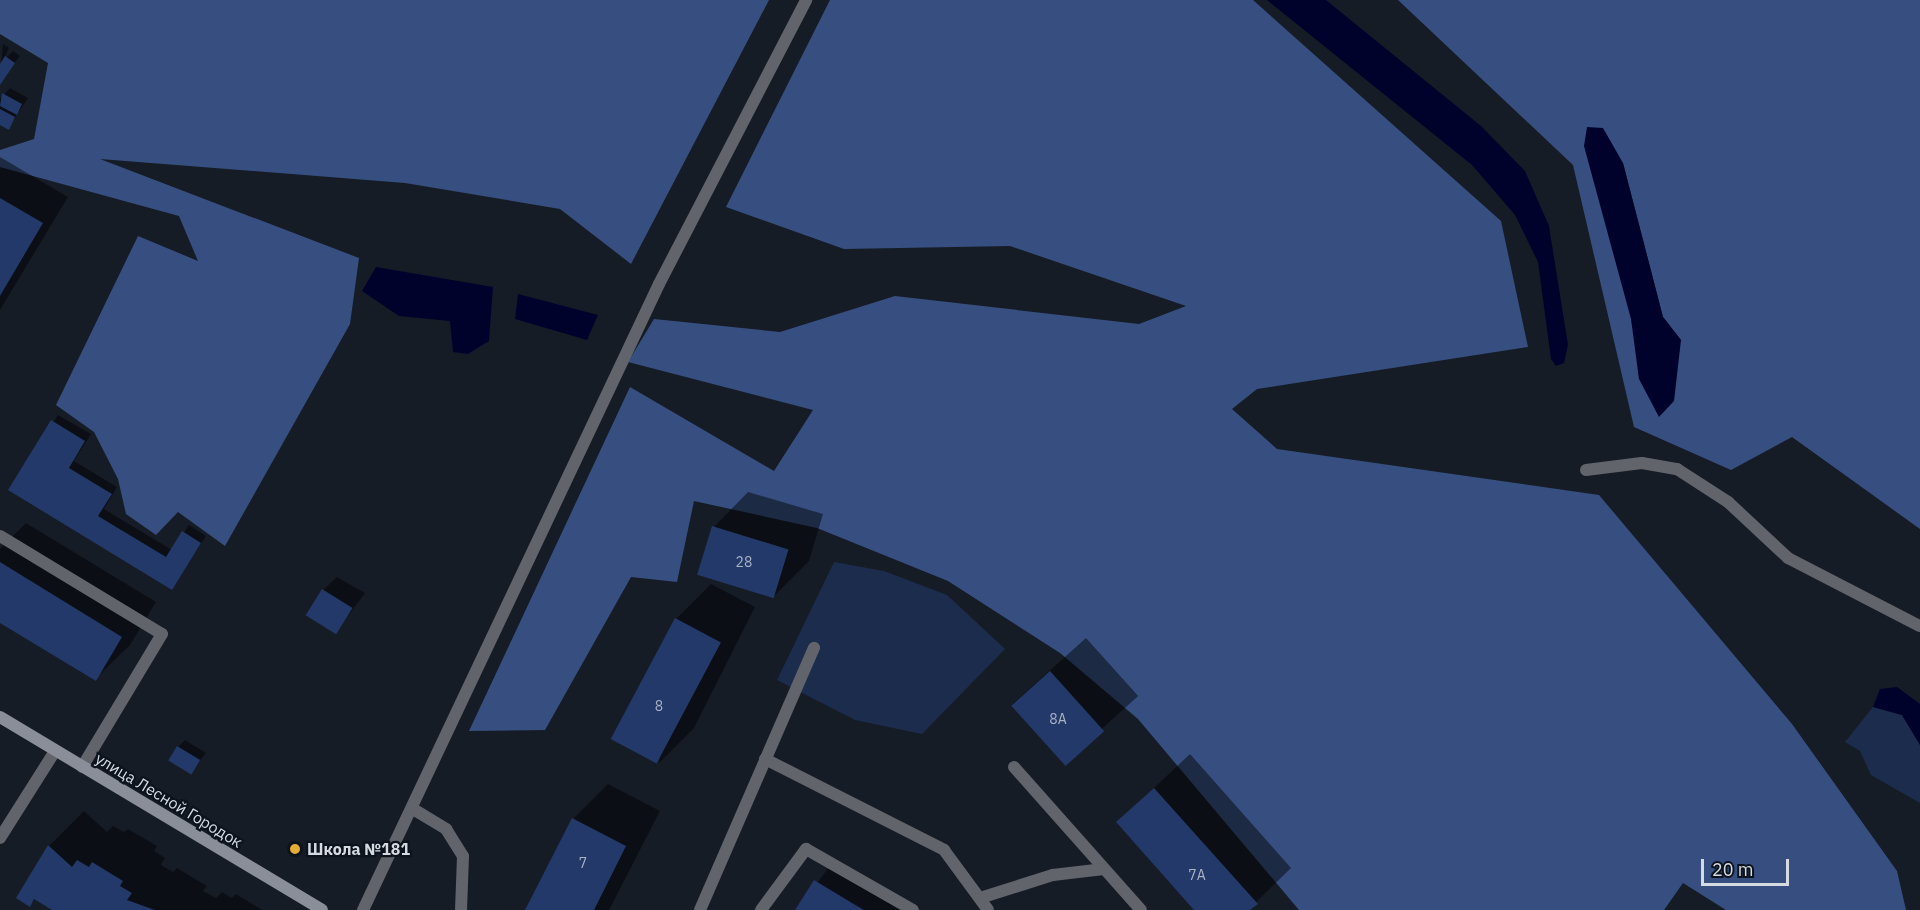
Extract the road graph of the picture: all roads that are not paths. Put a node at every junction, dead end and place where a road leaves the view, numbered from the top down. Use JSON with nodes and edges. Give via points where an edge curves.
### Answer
{"nodes":[{"id":1,"x":806,"y":0,"type":"edge"},
{"id":2,"x":1586,"y":470,"type":"dead end"},
{"id":3,"x":0,"y":536,"type":"edge"},
{"id":4,"x":1920,"y":626,"type":"edge"},
{"id":5,"x":814,"y":648,"type":"dead end"},
{"id":6,"x":0,"y":717,"type":"edge"},
{"id":7,"x":55,"y":751,"type":"junction"},
{"id":8,"x":765,"y":759,"type":"junction"},
{"id":9,"x":82,"y":767,"type":"junction"},
{"id":10,"x":1014,"y":767,"type":"dead end"},
{"id":11,"x":412,"y":809,"type":"junction"},
{"id":12,"x":0,"y":838,"type":"edge"},
{"id":13,"x":1104,"y":869,"type":"junction"},
{"id":14,"x":981,"y":898,"type":"junction"},
{"id":15,"x":322,"y":910,"type":"edge"},
{"id":16,"x":363,"y":910,"type":"edge"},
{"id":17,"x":461,"y":910,"type":"edge"},
{"id":18,"x":700,"y":910,"type":"edge"},
{"id":19,"x":761,"y":910,"type":"edge"},
{"id":20,"x":913,"y":910,"type":"edge"},
{"id":21,"x":988,"y":910,"type":"edge"},
{"id":22,"x":1141,"y":910,"type":"edge"}],
"edges":[{"from":1,"to":11,"type":"lane","via":[[659,284]]},
{"from":2,"to":4,"type":"lane","via":[[1642,463],[1677,469],[1728,502],[1788,558]]},
{"from":3,"to":9,"type":"lane","via":[[162,634]]},
{"from":5,"to":8,"type":"lane"},
{"from":6,"to":7,"type":"street","name":"улица Лесной Городок"},
{"from":7,"to":9,"type":"street","name":"улица Лесной Городок"},
{"from":7,"to":12,"type":"lane"},
{"from":8,"to":14,"type":"lane","via":[[944,850]]},
{"from":8,"to":18,"type":"lane"},
{"from":9,"to":15,"type":"street","name":"улица Лесной Городок"},
{"from":10,"to":13,"type":"lane"},
{"from":11,"to":16,"type":"lane"},
{"from":11,"to":17,"type":"lane","via":[[446,829],[463,856]]},
{"from":13,"to":14,"type":"lane","via":[[1053,875]]},
{"from":13,"to":22,"type":"lane"},
{"from":14,"to":21,"type":"lane"},
{"from":19,"to":20,"type":"lane","via":[[806,849]]}]}
